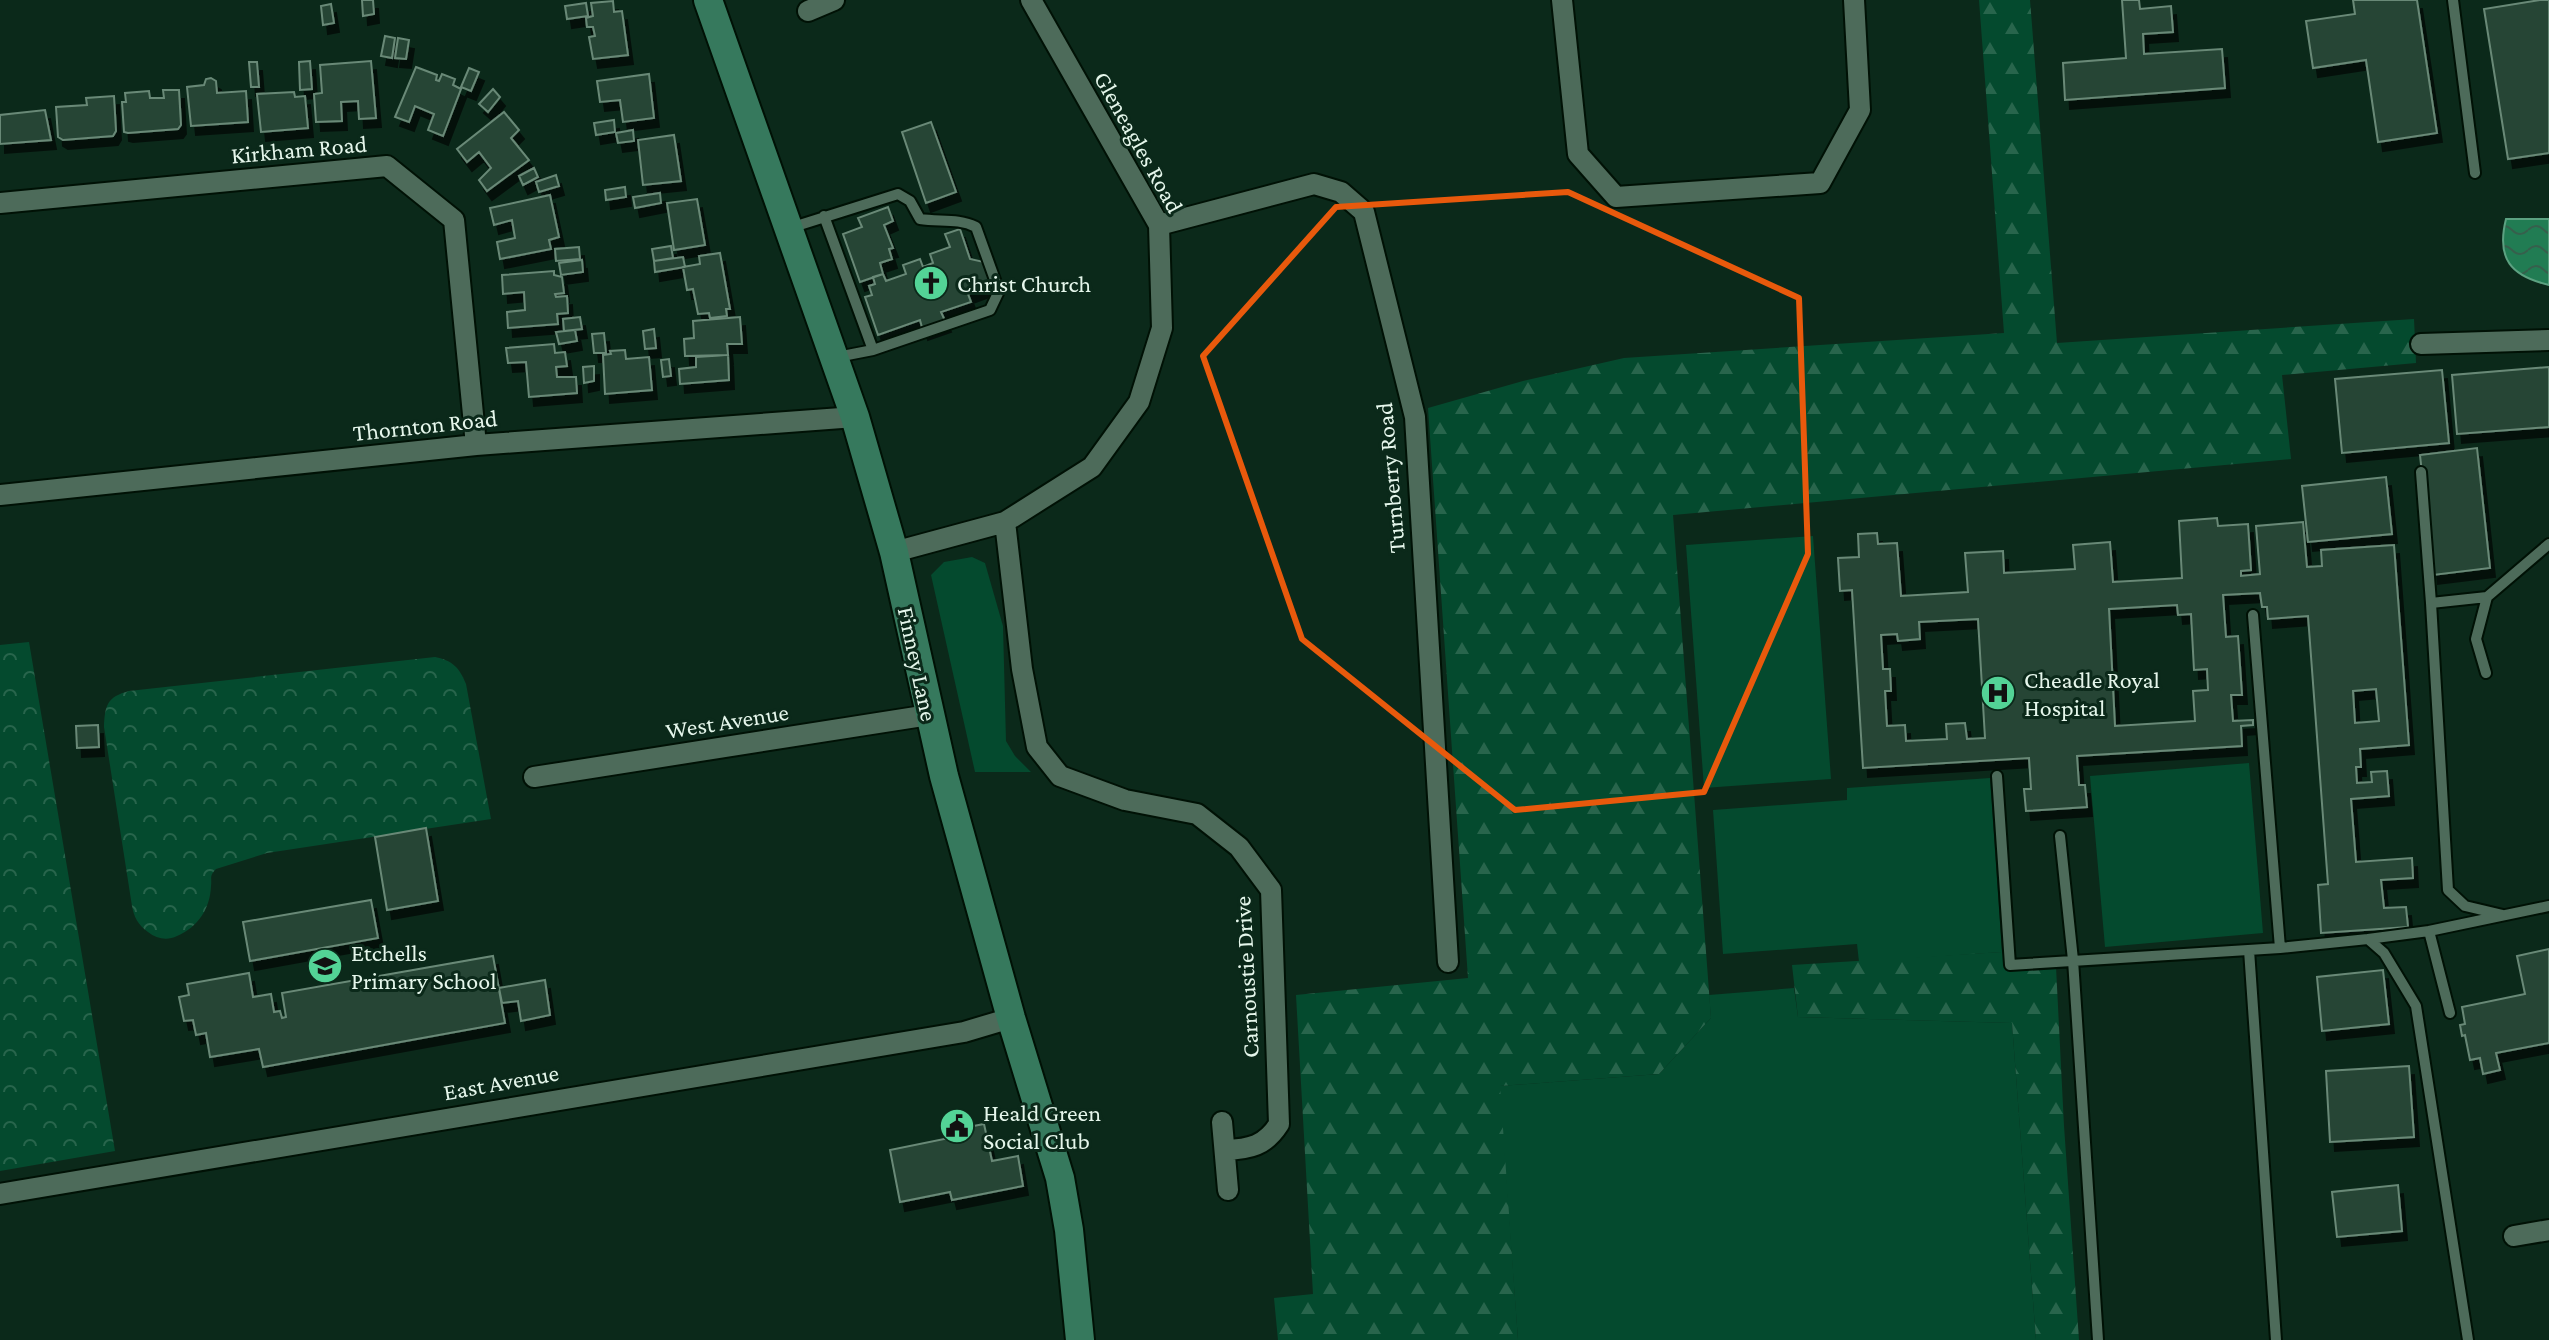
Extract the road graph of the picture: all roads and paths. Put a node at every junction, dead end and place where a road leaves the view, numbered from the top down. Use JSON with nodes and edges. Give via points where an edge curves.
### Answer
{"nodes":[{"id":1,"x":708,"y":0,"type":"edge"},
{"id":2,"x":834,"y":0,"type":"edge"},
{"id":3,"x":1031,"y":0,"type":"edge"},
{"id":4,"x":1562,"y":0,"type":"edge"},
{"id":5,"x":1854,"y":0,"type":"edge"},
{"id":6,"x":2453,"y":0,"type":"edge"},
{"id":7,"x":808,"y":11,"type":"dead end"},
{"id":8,"x":2475,"y":173,"type":"dead end"},
{"id":9,"x":0,"y":203,"type":"edge"},
{"id":10,"x":824,"y":216,"type":"junction"},
{"id":11,"x":1159,"y":225,"type":"junction"},
{"id":12,"x":788,"y":228,"type":"junction"},
{"id":13,"x":2549,"y":340,"type":"edge"},
{"id":14,"x":2421,"y":344,"type":"dead end"},
{"id":15,"x":873,"y":350,"type":"junction"},
{"id":16,"x":834,"y":358,"type":"junction"},
{"id":17,"x":855,"y":417,"type":"junction"},
{"id":18,"x":476,"y":445,"type":"junction"},
{"id":19,"x":2421,"y":472,"type":"dead end"},
{"id":20,"x":0,"y":495,"type":"edge"},
{"id":21,"x":1005,"y":522,"type":"junction"},
{"id":22,"x":2549,"y":544,"type":"edge"},
{"id":23,"x":894,"y":552,"type":"junction"},
{"id":24,"x":2487,"y":597,"type":"junction"},
{"id":25,"x":2431,"y":603,"type":"junction"},
{"id":26,"x":2253,"y":615,"type":"dead end"},
{"id":27,"x":2486,"y":673,"type":"dead end"},
{"id":28,"x":929,"y":715,"type":"junction"},
{"id":29,"x":1997,"y":776,"type":"dead end"},
{"id":30,"x":534,"y":777,"type":"dead end"},
{"id":31,"x":2060,"y":836,"type":"dead end"},
{"id":32,"x":2549,"y":906,"type":"edge"},
{"id":33,"x":2503,"y":915,"type":"junction"},
{"id":34,"x":2429,"y":931,"type":"junction"},
{"id":35,"x":2368,"y":939,"type":"junction"},
{"id":36,"x":2280,"y":948,"type":"junction"},
{"id":37,"x":2249,"y":950,"type":"junction"},
{"id":38,"x":2073,"y":960,"type":"junction"},
{"id":39,"x":1448,"y":962,"type":"dead end"},
{"id":40,"x":2450,"y":1013,"type":"dead end"},
{"id":41,"x":1011,"y":1018,"type":"junction"},
{"id":42,"x":1222,"y":1122,"type":"dead end"},
{"id":43,"x":1225,"y":1150,"type":"junction"},
{"id":44,"x":1228,"y":1190,"type":"dead end"},
{"id":45,"x":0,"y":1194,"type":"edge"},
{"id":46,"x":2549,"y":1230,"type":"edge"},
{"id":47,"x":2514,"y":1236,"type":"dead end"},
{"id":48,"x":1080,"y":1340,"type":"edge"},
{"id":49,"x":2098,"y":1340,"type":"edge"},
{"id":50,"x":2276,"y":1340,"type":"edge"},
{"id":51,"x":2468,"y":1340,"type":"edge"}],
"edges":[{"from":1,"to":12,"type":"street","name":"Finney Lane"},
{"from":2,"to":7,"type":"street"},
{"from":3,"to":11,"type":"street","name":"Gleneagles Road"},
{"from":4,"to":5,"type":"street","via":[[1578,154],[1616,197],[1820,183],[1860,110]]},
{"from":6,"to":8,"type":"lane"},
{"from":9,"to":18,"type":"street","name":"Kirkham Road","via":[[387,166],[454,220]]},
{"from":10,"to":12,"type":"lane"},
{"from":10,"to":15,"type":"lane"},
{"from":10,"to":15,"type":"lane","via":[[898,194],[910,201],[920,219],[962,220],[976,227],[999,291],[990,310]]},
{"from":11,"to":21,"type":"street","name":"Gleneagles Road","via":[[1162,328],[1139,402],[1092,467]]},
{"from":11,"to":39,"type":"street","name":"Turnberry Road","via":[[1314,184],[1341,192],[1364,212],[1415,417]]},
{"from":12,"to":16,"type":"street","name":"Finney Lane"},
{"from":13,"to":14,"type":"street"},
{"from":15,"to":16,"type":"lane"},
{"from":16,"to":17,"type":"street","name":"Finney Lane"},
{"from":17,"to":18,"type":"street","name":"Thornton Road"},
{"from":17,"to":23,"type":"street","name":"Finney Lane"},
{"from":18,"to":20,"type":"street","name":"Thornton Road"},
{"from":19,"to":25,"type":"lane"},
{"from":21,"to":23,"type":"street","name":"Gleneagles Road"},
{"from":21,"to":43,"type":"street","name":"Carnoustie Drive","via":[[1037,747],[1060,776],[1125,800],[1197,814],[1239,847],[1271,890],[1279,1124],[1269,1140],[1249,1150]]},
{"from":22,"to":24,"type":"lane"},
{"from":23,"to":28,"type":"street","name":"Finney Lane"},
{"from":24,"to":25,"type":"lane"},
{"from":24,"to":27,"type":"lane","via":[[2476,639]]},
{"from":25,"to":33,"type":"lane","via":[[2448,890],[2465,906]]},
{"from":26,"to":36,"type":"lane"},
{"from":28,"to":30,"type":"street","name":"West Avenue"},
{"from":28,"to":41,"type":"street","name":"Finney Lane"},
{"from":29,"to":38,"type":"lane","via":[[2010,965]]},
{"from":31,"to":38,"type":"lane"},
{"from":32,"to":33,"type":"lane"},
{"from":33,"to":34,"type":"lane"},
{"from":34,"to":35,"type":"lane"},
{"from":34,"to":40,"type":"lane"},
{"from":35,"to":36,"type":"lane"},
{"from":35,"to":51,"type":"lane","via":[[2384,953],[2416,1006]]},
{"from":36,"to":37,"type":"lane"},
{"from":37,"to":38,"type":"lane"},
{"from":37,"to":50,"type":"lane"},
{"from":38,"to":49,"type":"lane"},
{"from":41,"to":45,"type":"street","name":"East Avenue","via":[[964,1032]]},
{"from":41,"to":48,"type":"street","name":"Finney Lane","via":[[1060,1178]]},
{"from":42,"to":43,"type":"street"},
{"from":43,"to":44,"type":"street"},
{"from":46,"to":47,"type":"street"}]}
